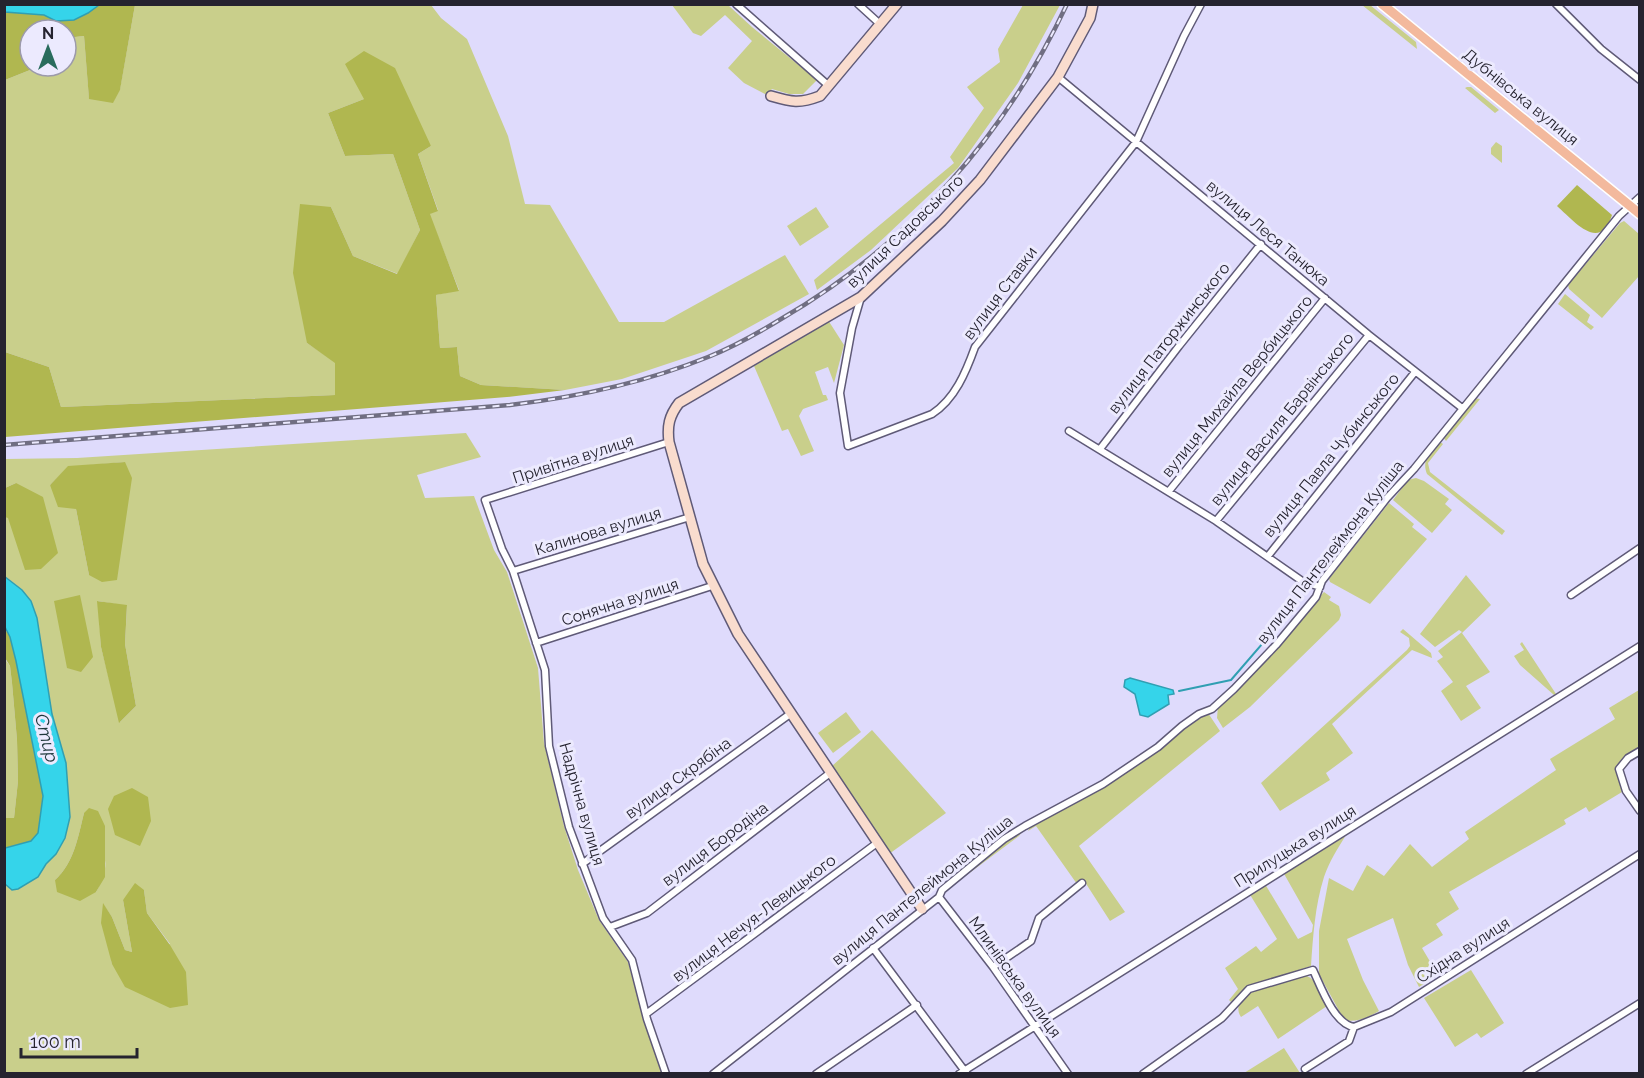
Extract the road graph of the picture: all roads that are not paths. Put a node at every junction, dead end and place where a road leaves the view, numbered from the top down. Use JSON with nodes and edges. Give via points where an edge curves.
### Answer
{"nodes":[{"id":1,"x":736,"y":4,"type":"edge"},
{"id":2,"x":858,"y":4,"type":"edge"},
{"id":3,"x":897,"y":4,"type":"edge"},
{"id":4,"x":1093,"y":4,"type":"edge"},
{"id":5,"x":1202,"y":4,"type":"edge"},
{"id":6,"x":1382,"y":4,"type":"edge"},
{"id":7,"x":1556,"y":4,"type":"edge"},
{"id":8,"x":881,"y":25,"type":"junction"},
{"id":9,"x":1058,"y":77,"type":"junction"},
{"id":10,"x":1640,"y":80,"type":"edge"},
{"id":11,"x":829,"y":86,"type":"junction"},
{"id":12,"x":771,"y":96,"type":"dead end"},
{"id":13,"x":1136,"y":142,"type":"junction"},
{"id":14,"x":1640,"y":197,"type":"edge"},
{"id":15,"x":1629,"y":205,"type":"junction"},
{"id":16,"x":1640,"y":214,"type":"edge"},
{"id":17,"x":1261,"y":244,"type":"junction"},
{"id":18,"x":861,"y":297,"type":"junction"},
{"id":19,"x":1325,"y":298,"type":"junction"},
{"id":20,"x":1369,"y":335,"type":"junction"},
{"id":21,"x":1415,"y":372,"type":"junction"},
{"id":22,"x":1462,"y":408,"type":"junction"},
{"id":23,"x":1068,"y":431,"type":"dead end"},
{"id":24,"x":669,"y":442,"type":"junction"},
{"id":25,"x":1100,"y":449,"type":"junction"},
{"id":26,"x":1169,"y":491,"type":"junction"},
{"id":27,"x":484,"y":500,"type":"joint"},
{"id":28,"x":690,"y":517,"type":"junction"},
{"id":29,"x":1216,"y":520,"type":"junction"},
{"id":30,"x":1640,"y":548,"type":"edge"},
{"id":31,"x":1268,"y":556,"type":"junction"},
{"id":32,"x":513,"y":571,"type":"junction"},
{"id":33,"x":712,"y":586,"type":"junction"},
{"id":34,"x":1320,"y":587,"type":"junction"},
{"id":35,"x":1571,"y":595,"type":"dead end"},
{"id":36,"x":536,"y":643,"type":"junction"},
{"id":37,"x":1640,"y":646,"type":"edge"},
{"id":38,"x":790,"y":714,"type":"junction"},
{"id":39,"x":1640,"y":750,"type":"edge"},
{"id":40,"x":830,"y":773,"type":"junction"},
{"id":41,"x":1640,"y":812,"type":"edge"},
{"id":42,"x":877,"y":843,"type":"junction"},
{"id":43,"x":1640,"y":854,"type":"edge"},
{"id":44,"x":582,"y":864,"type":"junction"},
{"id":45,"x":1083,"y":883,"type":"dead end"},
{"id":46,"x":939,"y":897,"type":"junction"},
{"id":47,"x":922,"y":909,"type":"junction"},
{"id":48,"x":610,"y":927,"type":"junction"},
{"id":49,"x":873,"y":948,"type":"junction"},
{"id":50,"x":993,"y":967,"type":"junction"},
{"id":51,"x":1640,"y":1003,"type":"edge"},
{"id":52,"x":917,"y":1005,"type":"junction"},
{"id":53,"x":646,"y":1014,"type":"junction"},
{"id":54,"x":1033,"y":1025,"type":"junction"},
{"id":55,"x":1354,"y":1027,"type":"junction"},
{"id":56,"x":1305,"y":1069,"type":"dead end"},
{"id":57,"x":964,"y":1072,"type":"edge"},
{"id":58,"x":666,"y":1074,"type":"edge"},
{"id":59,"x":713,"y":1074,"type":"edge"},
{"id":60,"x":816,"y":1074,"type":"edge"},
{"id":61,"x":1068,"y":1074,"type":"edge"},
{"id":62,"x":1143,"y":1074,"type":"edge"},
{"id":63,"x":1526,"y":1074,"type":"edge"}],
"edges":[{"from":1,"to":11,"type":"street"},
{"from":2,"to":8,"type":"street"},
{"from":3,"to":8,"type":"street"},
{"from":4,"to":9,"type":"street","name":"вулиця Садовського","via":[[1090,18]]},
{"from":5,"to":13,"type":"street"},
{"from":6,"to":15,"type":"main road","name":"Дубнівська вулиця"},
{"from":7,"to":10,"type":"street","via":[[1601,49]]},
{"from":8,"to":11,"type":"street"},
{"from":9,"to":13,"type":"street","name":"вулиця Леся Танюка"},
{"from":9,"to":18,"type":"street","name":"вулиця Садовського","via":[[980,180]]},
{"from":11,"to":12,"type":"street","via":[[820,96],[803,103]]},
{"from":13,"to":17,"type":"street","name":"вулиця Леся Танюка"},
{"from":13,"to":18,"type":"street","name":"вулиця Ставки","via":[[975,347],[965,376],[941,408],[848,446],[840,393]]},
{"from":14,"to":15,"type":"street","name":"вулиця Пантелеймона Куліша"},
{"from":15,"to":16,"type":"main road","name":"Дубнівська вулиця"},
{"from":15,"to":22,"type":"street","name":"вулиця Пантелеймона Куліша"},
{"from":17,"to":19,"type":"street","name":"вулиця Леся Танюка"},
{"from":17,"to":25,"type":"street","name":"вулиця Паторжинського"},
{"from":18,"to":24,"type":"street","name":"вулиця Садовського","via":[[679,403],[667,428]]},
{"from":19,"to":20,"type":"street","name":"вулиця Леся Танюка"},
{"from":19,"to":26,"type":"street","name":"вулиця Михайла Вербицького"},
{"from":20,"to":21,"type":"street","name":"вулиця Леся Танюка"},
{"from":20,"to":29,"type":"street","name":"вулиця Василя Барвінського"},
{"from":21,"to":22,"type":"street","name":"вулиця Леся Танюка"},
{"from":21,"to":31,"type":"street","name":"вулиця Павла Чубинського"},
{"from":22,"to":34,"type":"street","name":"вулиця Пантелеймона Куліша"},
{"from":23,"to":25,"type":"street"},
{"from":24,"to":27,"type":"street","name":"Привітна вулиця"},
{"from":24,"to":28,"type":"street"},
{"from":25,"to":26,"type":"street"},
{"from":26,"to":29,"type":"street"},
{"from":27,"to":32,"type":"street","name":"Надрічна вулиця"},
{"from":28,"to":32,"type":"street","name":"Калинова вулиця"},
{"from":28,"to":33,"type":"street"},
{"from":29,"to":31,"type":"street"},
{"from":30,"to":35,"type":"street"},
{"from":31,"to":34,"type":"street","via":[[1302,580]]},
{"from":32,"to":36,"type":"street","name":"Надрічна вулиця"},
{"from":33,"to":36,"type":"street","name":"Сонячна вулиця"},
{"from":33,"to":38,"type":"street","via":[[748,651]]},
{"from":34,"to":46,"type":"street","name":"вулиця Пантелеймона Куліша","via":[[1276,645],[1212,709],[1199,714],[1103,784],[1004,839],[942,890]]},
{"from":36,"to":44,"type":"street","name":"Надрічна вулиця","via":[[545,670],[549,746]]},
{"from":37,"to":54,"type":"street","name":"Прилуцька вулиця"},
{"from":38,"to":40,"type":"street"},
{"from":38,"to":44,"type":"street","name":"вулиця Скрябіна"},
{"from":39,"to":41,"type":"street","via":[[1620,769],[1626,791]]},
{"from":40,"to":42,"type":"street"},
{"from":40,"to":48,"type":"street","name":"вулиця Бородіна","via":[[647,913]]},
{"from":42,"to":47,"type":"street"},
{"from":42,"to":53,"type":"street","name":"вулиця Нечуя-Левицького"},
{"from":43,"to":55,"type":"street","name":"Східна вулиця","via":[[1391,1012]]},
{"from":44,"to":48,"type":"street","name":"Надрічна вулиця"},
{"from":45,"to":50,"type":"street","via":[[1039,918],[1030,940]]},
{"from":46,"to":47,"type":"street","name":"вулиця Пантелеймона Куліша"},
{"from":46,"to":50,"type":"street","name":"Млинівська вулиця"},
{"from":47,"to":49,"type":"street","name":"вулиця Пантелеймона Куліша"},
{"from":48,"to":53,"type":"street","name":"Надрічна вулиця","via":[[632,960]]},
{"from":49,"to":52,"type":"street","name":"Прилуцька вулиця"},
{"from":49,"to":59,"type":"street","name":"вулиця Пантелеймона Куліша"},
{"from":50,"to":54,"type":"street","name":"Млинівська вулиця"},
{"from":51,"to":63,"type":"street"},
{"from":52,"to":57,"type":"street","name":"Прилуцька вулиця"},
{"from":52,"to":60,"type":"street"},
{"from":53,"to":58,"type":"street","name":"Надрічна вулиця"},
{"from":54,"to":57,"type":"street","name":"Прилуцька вулиця"},
{"from":54,"to":61,"type":"street","name":"Млинівська вулиця"},
{"from":55,"to":56,"type":"street","name":"Східна вулиця","via":[[1349,1041]]},
{"from":55,"to":62,"type":"street","via":[[1337,1017],[1313,970],[1249,989],[1222,1018]]}]}
